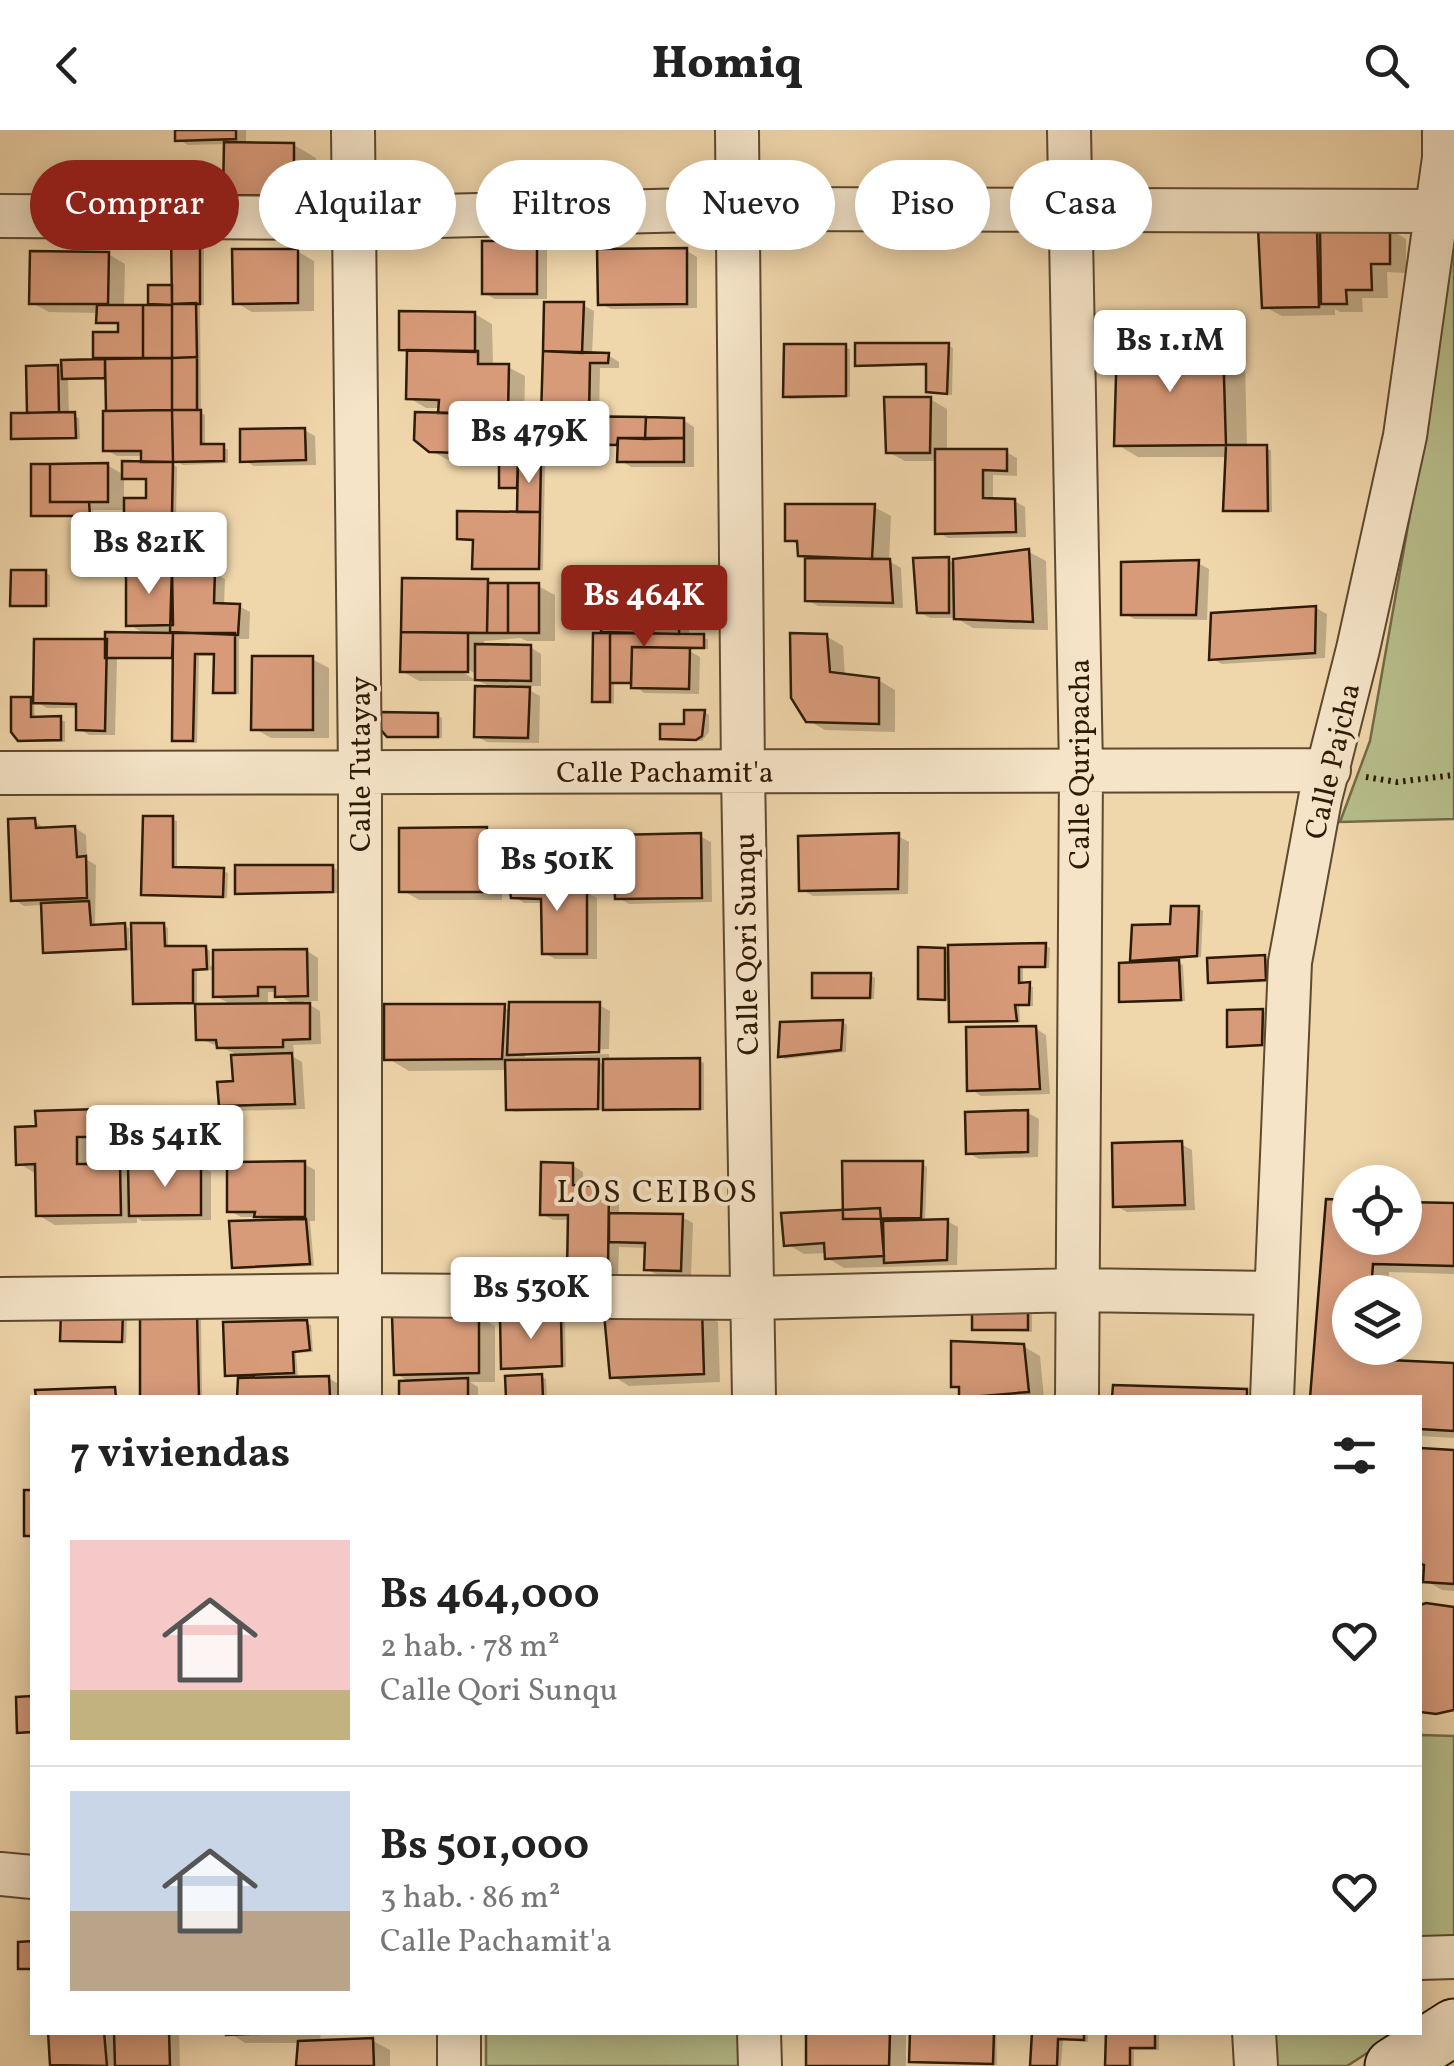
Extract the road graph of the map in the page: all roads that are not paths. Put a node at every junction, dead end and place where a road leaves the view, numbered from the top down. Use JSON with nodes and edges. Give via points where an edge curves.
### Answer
{"nodes":[{"id":1,"x":353,"y":130,"type":"edge"},
{"id":2,"x":738,"y":130,"type":"edge"},
{"id":3,"x":1069,"y":130,"type":"edge"},
{"id":4,"x":1444,"y":130,"type":"edge"},
{"id":5,"x":353,"y":160,"type":"edge"},
{"id":6,"x":738,"y":160,"type":"edge"},
{"id":7,"x":1069,"y":160,"type":"edge"},
{"id":8,"x":835,"y":209,"type":"edge"},
{"id":9,"x":1010,"y":210,"type":"edge"},
{"id":10,"x":1152,"y":210,"type":"edge"},
{"id":11,"x":666,"y":211,"type":"edge"},
{"id":12,"x":1435,"y":211,"type":"junction"},
{"id":13,"x":0,"y":216,"type":"edge"},
{"id":14,"x":456,"y":216,"type":"edge"},
{"id":15,"x":259,"y":217,"type":"edge"},
{"id":16,"x":354,"y":250,"type":"edge"},
{"id":17,"x":737,"y":250,"type":"edge"},
{"id":18,"x":1071,"y":250,"type":"edge"},
{"id":19,"x":1081,"y":769,"type":"junction"},
{"id":20,"x":1329,"y":770,"type":"junction"},
{"id":21,"x":360,"y":771,"type":"junction"},
{"id":22,"x":743,"y":773,"type":"junction"},
{"id":23,"x":0,"y":774,"type":"edge"},
{"id":24,"x":1077,"y":1290,"type":"junction"},
{"id":25,"x":1276,"y":1293,"type":"junction"},
{"id":26,"x":360,"y":1295,"type":"junction"},
{"id":27,"x":753,"y":1298,"type":"junction"},
{"id":28,"x":0,"y":1299,"type":"edge"},
{"id":29,"x":360,"y":1395,"type":"edge"},
{"id":30,"x":754,"y":1395,"type":"edge"},
{"id":31,"x":1076,"y":1395,"type":"edge"},
{"id":32,"x":1272,"y":1395,"type":"edge"},
{"id":33,"x":0,"y":1874,"type":"edge"},
{"id":34,"x":30,"y":1876,"type":"edge"},
{"id":35,"x":1454,"y":1957,"type":"edge"},
{"id":36,"x":1422,"y":1958,"type":"edge"},
{"id":37,"x":1454,"y":2027,"type":"edge"},
{"id":38,"x":459,"y":2035,"type":"edge"},
{"id":39,"x":759,"y":2035,"type":"edge"},
{"id":40,"x":1254,"y":2035,"type":"edge"},
{"id":41,"x":459,"y":2066,"type":"edge"},
{"id":42,"x":760,"y":2066,"type":"edge"},
{"id":43,"x":1256,"y":2066,"type":"edge"},
{"id":44,"x":1393,"y":2066,"type":"edge"}],
"edges":[{"from":1,"to":5,"type":"street","name":"Calle Tutayay"},
{"from":2,"to":6,"type":"street","name":"Calle Qori Sunqu"},
{"from":3,"to":7,"type":"street","name":"Calle Quripacha"},
{"from":4,"to":12,"type":"street","name":"Calle Pajcha"},
{"from":8,"to":9,"type":"street"},
{"from":10,"to":12,"type":"street"},
{"from":11,"to":14,"type":"street"},
{"from":12,"to":20,"type":"street","name":"Calle Pajcha","via":[[1405,436]]},
{"from":13,"to":15,"type":"street"},
{"from":16,"to":21,"type":"street","name":"Calle Tutayay"},
{"from":17,"to":22,"type":"street","name":"Calle Qori Sunqu"},
{"from":18,"to":19,"type":"street","name":"Calle Quripacha"},
{"from":19,"to":20,"type":"street","name":"Calle Pachamit'a"},
{"from":19,"to":22,"type":"street","name":"Calle Pachamit'a"},
{"from":19,"to":24,"type":"street","name":"Calle Quripacha"},
{"from":20,"to":25,"type":"street","name":"Calle Pajcha","via":[[1290,962]]},
{"from":21,"to":22,"type":"street","name":"Calle Pachamit'a"},
{"from":21,"to":23,"type":"street","name":"Calle Pachamit'a"},
{"from":21,"to":26,"type":"street","name":"Calle Tutayay"},
{"from":22,"to":27,"type":"street","name":"Calle Qori Sunqu"},
{"from":24,"to":25,"type":"street"},
{"from":24,"to":27,"type":"street"},
{"from":24,"to":31,"type":"street","name":"Calle Quripacha"},
{"from":25,"to":32,"type":"street","name":"Calle Pajcha"},
{"from":26,"to":27,"type":"street"},
{"from":26,"to":28,"type":"street"},
{"from":26,"to":29,"type":"street","name":"Calle Tutayay"},
{"from":27,"to":30,"type":"street","name":"Calle Qori Sunqu"},
{"from":33,"to":34,"type":"street"},
{"from":35,"to":36,"type":"street"},
{"from":37,"to":44,"type":"main road"},
{"from":38,"to":41,"type":"street"},
{"from":39,"to":42,"type":"street"},
{"from":40,"to":43,"type":"street"}]}
